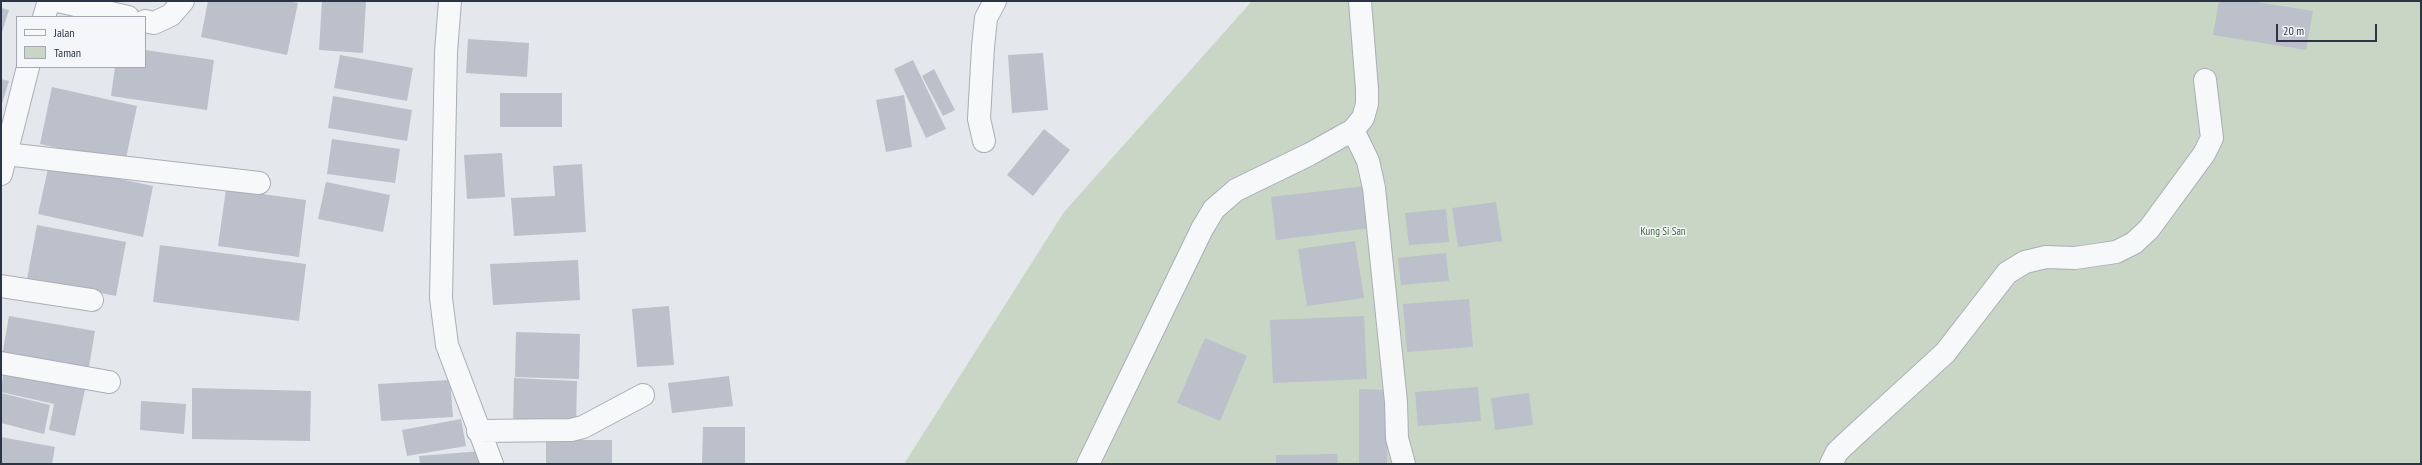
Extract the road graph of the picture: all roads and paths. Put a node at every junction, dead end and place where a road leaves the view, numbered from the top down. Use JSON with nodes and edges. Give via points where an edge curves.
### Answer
{"nodes":[{"id":1,"x":49,"y":1,"type":"edge"},
{"id":2,"x":58,"y":1,"type":"edge"},
{"id":3,"x":183,"y":1,"type":"edge"},
{"id":4,"x":450,"y":1,"type":"edge"},
{"id":5,"x":995,"y":1,"type":"edge"},
{"id":6,"x":1360,"y":1,"type":"edge"},
{"id":7,"x":44,"y":16,"type":"edge"},
{"id":8,"x":124,"y":16,"type":"edge"},
{"id":9,"x":146,"y":21,"type":"edge"},
{"id":10,"x":28,"y":68,"type":"edge"},
{"id":11,"x":2205,"y":80,"type":"dead end"},
{"id":12,"x":1353,"y":130,"type":"junction"},
{"id":13,"x":984,"y":141,"type":"dead end"},
{"id":14,"x":3,"y":164,"type":"edge"},
{"id":15,"x":259,"y":183,"type":"dead end"},
{"id":16,"x":1,"y":286,"type":"edge"},
{"id":17,"x":92,"y":300,"type":"dead end"},
{"id":18,"x":1,"y":363,"type":"edge"},
{"id":19,"x":109,"y":382,"type":"dead end"},
{"id":20,"x":643,"y":396,"type":"dead end"},
{"id":21,"x":478,"y":431,"type":"junction"},
{"id":22,"x":492,"y":464,"type":"edge"},
{"id":23,"x":1088,"y":464,"type":"edge"},
{"id":24,"x":1404,"y":464,"type":"edge"},
{"id":25,"x":1831,"y":464,"type":"edge"}],
"edges":[{"from":1,"to":7,"type":"street"},
{"from":2,"to":8,"type":"street"},
{"from":3,"to":9,"type":"street","via":[[171,15],[154,23]]},
{"from":4,"to":21,"type":"street","via":[[446,52],[441,298],[447,345]]},
{"from":5,"to":13,"type":"street","via":[[986,18],[983,47],[979,119]]},
{"from":6,"to":12,"type":"street","via":[[1367,104],[1363,118]]},
{"from":10,"to":14,"type":"street"},
{"from":11,"to":25,"type":"street","via":[[2212,138],[2204,154],[2149,229],[2134,244],[2116,252],[2075,258],[2046,257],[2025,262],[2007,273],[1945,353],[1837,452]]},
{"from":12,"to":23,"type":"street","via":[[1236,190],[1214,209]]},
{"from":12,"to":24,"type":"street","via":[[1368,161],[1374,188],[1396,402],[1397,438]]},
{"from":14,"to":15,"type":"street"},
{"from":16,"to":17,"type":"street"},
{"from":18,"to":19,"type":"street"},
{"from":20,"to":21,"type":"street","via":[[571,430]]},
{"from":21,"to":22,"type":"street"}]}
